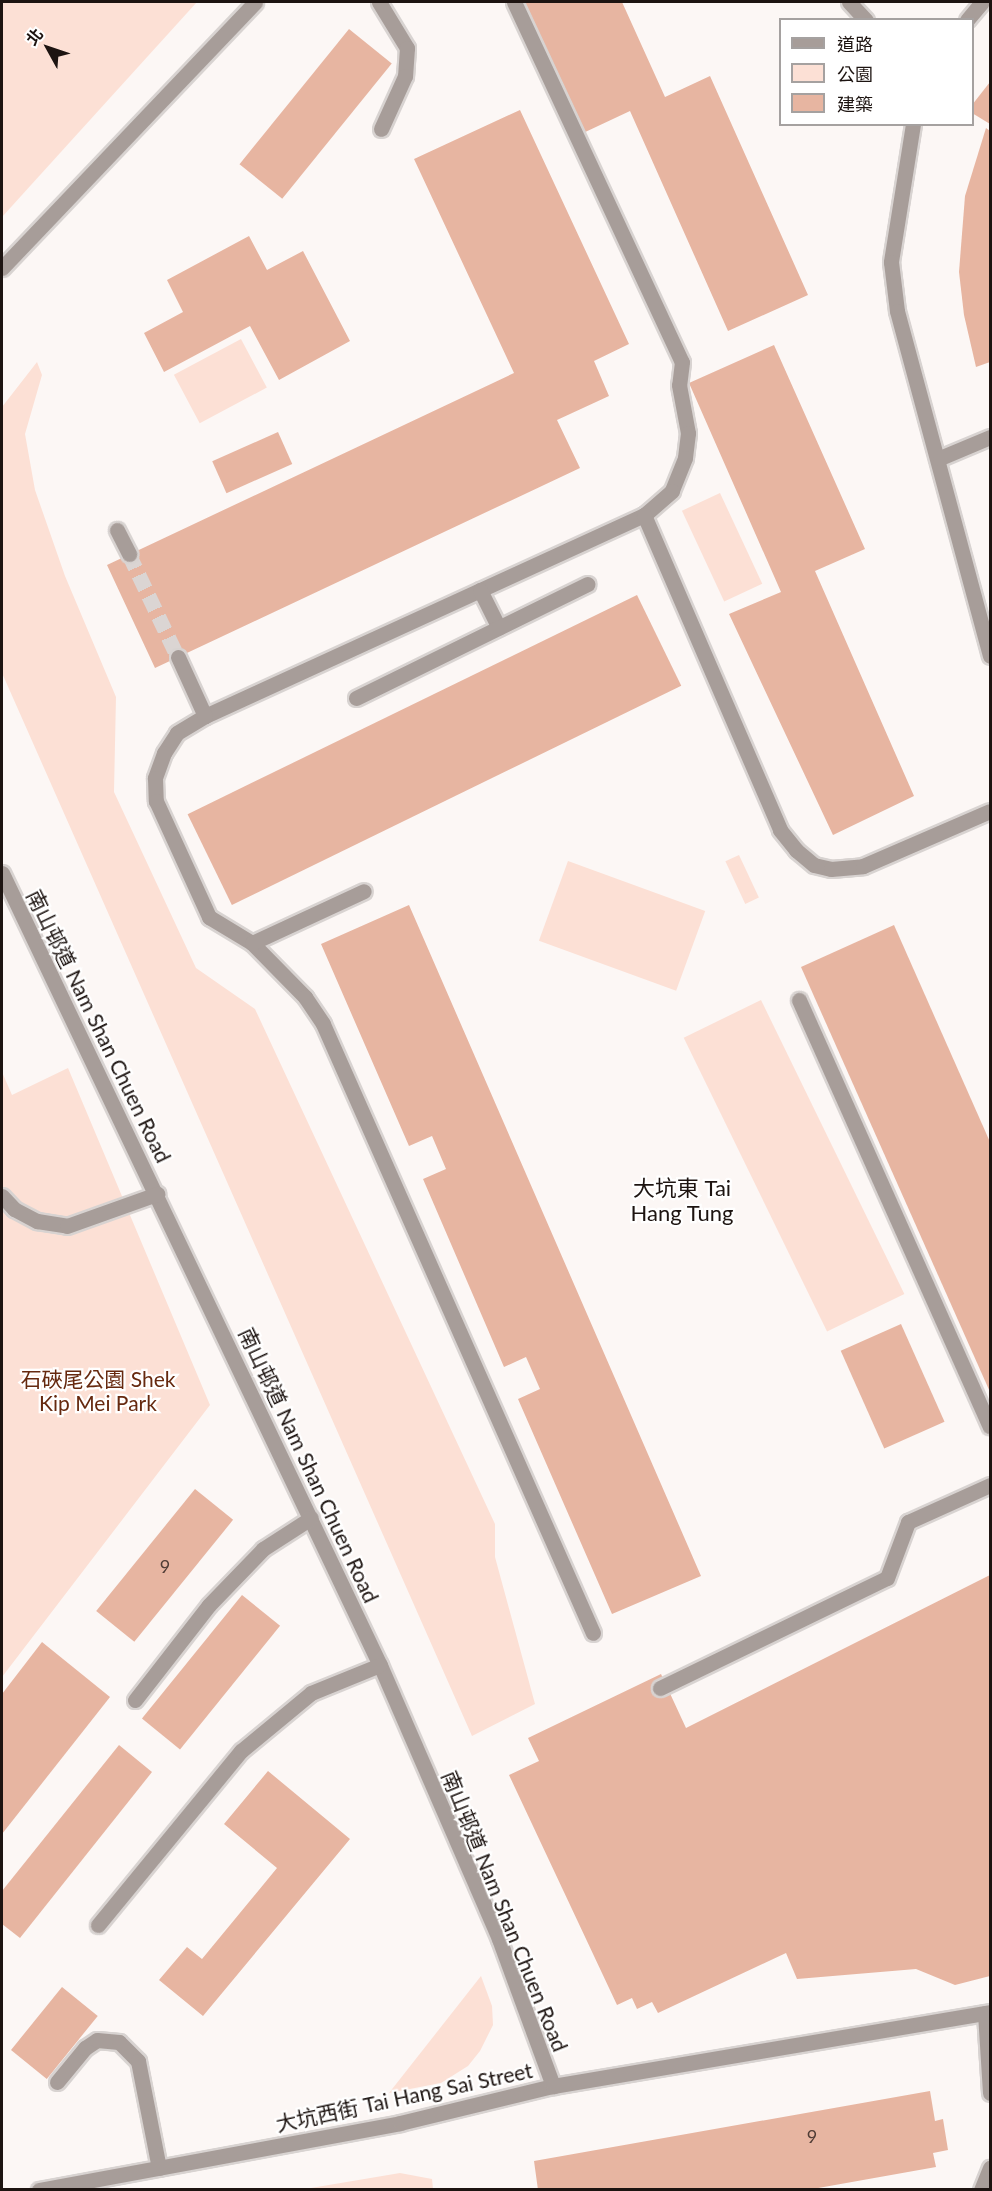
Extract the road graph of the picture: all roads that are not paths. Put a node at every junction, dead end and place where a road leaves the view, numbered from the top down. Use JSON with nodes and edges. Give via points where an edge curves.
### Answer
{"nodes":[{"id":1,"x":255,"y":2,"type":"edge"},
{"id":2,"x":379,"y":2,"type":"edge"},
{"id":3,"x":514,"y":2,"type":"edge"},
{"id":4,"x":849,"y":2,"type":"edge"},
{"id":5,"x":982,"y":2,"type":"edge"},
{"id":6,"x":864,"y":18,"type":"edge"},
{"id":7,"x":965,"y":18,"type":"edge"},
{"id":8,"x":913,"y":126,"type":"edge"},
{"id":9,"x":381,"y":129,"type":"dead end"},
{"id":10,"x":2,"y":268,"type":"edge"},
{"id":11,"x":990,"y":437,"type":"edge"},
{"id":12,"x":940,"y":458,"type":"junction"},
{"id":13,"x":644,"y":515,"type":"junction"},
{"id":14,"x":117,"y":530,"type":"dead end"},
{"id":15,"x":129,"y":554,"type":"tunnel mouth"},
{"id":16,"x":588,"y":584,"type":"dead end"},
{"id":17,"x":480,"y":590,"type":"junction"},
{"id":18,"x":499,"y":628,"type":"junction"},
{"id":19,"x":990,"y":656,"type":"edge"},
{"id":20,"x":178,"y":657,"type":"tunnel mouth"},
{"id":21,"x":356,"y":698,"type":"dead end"},
{"id":22,"x":205,"y":716,"type":"junction"},
{"id":23,"x":990,"y":811,"type":"edge"},
{"id":24,"x":2,"y":873,"type":"edge"},
{"id":25,"x":364,"y":891,"type":"dead end"},
{"id":26,"x":252,"y":944,"type":"junction"},
{"id":27,"x":799,"y":1000,"type":"dead end"},
{"id":28,"x":157,"y":1194,"type":"junction"},
{"id":29,"x":2,"y":1196,"type":"edge"},
{"id":30,"x":990,"y":1426,"type":"edge"},
{"id":31,"x":990,"y":1485,"type":"edge"},
{"id":32,"x":311,"y":1518,"type":"junction"},
{"id":33,"x":593,"y":1633,"type":"dead end"},
{"id":34,"x":380,"y":1665,"type":"junction"},
{"id":35,"x":660,"y":1688,"type":"dead end"},
{"id":36,"x":135,"y":1700,"type":"dead end"},
{"id":37,"x":98,"y":1925,"type":"dead end"},
{"id":38,"x":988,"y":2013,"type":"edge"},
{"id":39,"x":57,"y":2082,"type":"dead end"},
{"id":40,"x":553,"y":2085,"type":"junction"},
{"id":41,"x":990,"y":2093,"type":"edge"},
{"id":42,"x":159,"y":2168,"type":"junction"},
{"id":43,"x":990,"y":2168,"type":"edge"},
{"id":44,"x":39,"y":2190,"type":"edge"},
{"id":45,"x":981,"y":2190,"type":"edge"}],
"edges":[{"from":1,"to":10,"type":"street"},
{"from":2,"to":9,"type":"street","via":[[407,48],[405,76]]},
{"from":3,"to":13,"type":"street","via":[[682,362],[681,406],[688,434],[685,458],[672,491]]},
{"from":4,"to":6,"type":"street"},
{"from":5,"to":7,"type":"street"},
{"from":8,"to":12,"type":"street","via":[[891,262],[897,311]]},
{"from":11,"to":12,"type":"street"},
{"from":12,"to":19,"type":"street"},
{"from":13,"to":17,"type":"street"},
{"from":13,"to":23,"type":"street","via":[[780,830],[796,850],[814,865],[831,869],[863,866]]},
{"from":14,"to":15,"type":"street"},
{"from":16,"to":18,"type":"street"},
{"from":17,"to":18,"type":"street"},
{"from":17,"to":22,"type":"street"},
{"from":18,"to":21,"type":"street"},
{"from":20,"to":22,"type":"street"},
{"from":22,"to":26,"type":"street","via":[[177,733],[164,753],[155,778],[156,801],[209,917]]},
{"from":24,"to":28,"type":"street","name":"南山邨道 Nam Shan Chuen Road"},
{"from":25,"to":26,"type":"street"},
{"from":26,"to":33,"type":"street","via":[[305,997],[323,1024]]},
{"from":27,"to":30,"type":"street"},
{"from":28,"to":29,"type":"street","via":[[67,1226],[37,1221],[14,1209]]},
{"from":28,"to":32,"type":"street","name":"南山邨道 Nam Shan Chuen Road"},
{"from":31,"to":35,"type":"street","via":[[908,1522],[887,1578]]},
{"from":32,"to":34,"type":"street","name":"南山邨道 Nam Shan Chuen Road"},
{"from":32,"to":36,"type":"street","via":[[263,1549],[217,1597]]},
{"from":34,"to":37,"type":"street","via":[[311,1693],[241,1751]]},
{"from":34,"to":40,"type":"street","name":"南山邨道 Nam Shan Chuen Road","via":[[499,1939]]},
{"from":38,"to":40,"type":"street","name":"大坑西街 Tai Hang Sai Street"},
{"from":38,"to":41,"type":"street"},
{"from":39,"to":42,"type":"street","via":[[85,2048],[98,2040],[119,2042],[138,2061]]},
{"from":40,"to":42,"type":"street","name":"大坑西街 Tai Hang Sai Street","via":[[400,2123]]},
{"from":42,"to":44,"type":"street","name":"大坑西街 Tai Hang Sai Street"},
{"from":43,"to":45,"type":"street"}]}
